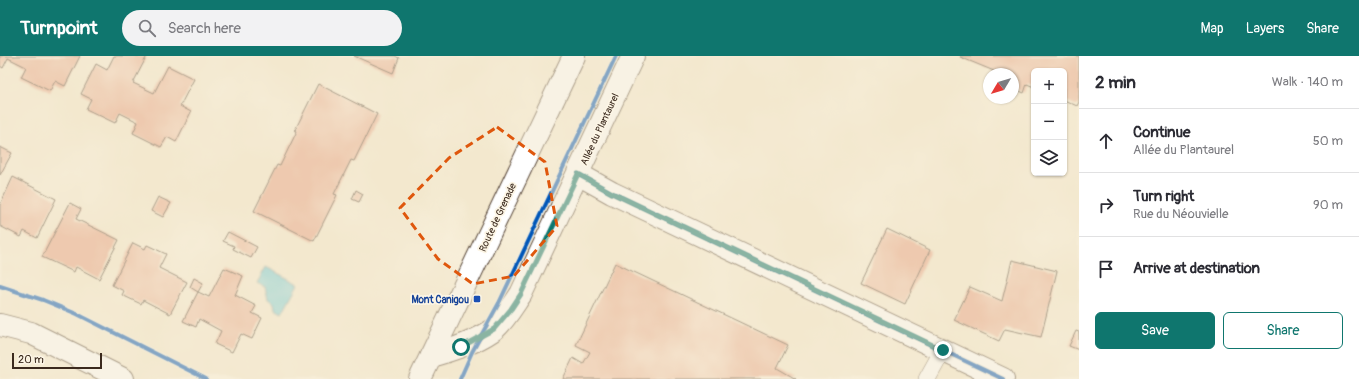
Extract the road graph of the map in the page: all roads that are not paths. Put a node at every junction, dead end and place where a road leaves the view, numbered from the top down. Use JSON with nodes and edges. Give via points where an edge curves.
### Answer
{"nodes":[{"id":1,"x":574,"y":56,"type":"edge"},
{"id":2,"x":633,"y":56,"type":"edge"},
{"id":3,"x":578,"y":174,"type":"junction"},
{"id":4,"x":0,"y":325,"type":"edge"},
{"id":5,"x":943,"y":350,"type":"junction"},
{"id":6,"x":430,"y":356,"type":"junction"},
{"id":7,"x":123,"y":379,"type":"edge"},
{"id":8,"x":420,"y":379,"type":"edge"},
{"id":9,"x":927,"y":379,"type":"edge"},
{"id":10,"x":1003,"y":379,"type":"edge"}],
"edges":[{"from":1,"to":6,"type":"street","name":"Route de Grenade"},
{"from":2,"to":3,"type":"street","name":"Allée du Plantaurel"},
{"from":3,"to":5,"type":"street","via":[[612,193]]},
{"from":3,"to":6,"type":"street","name":"Allée du Plantaurel","via":[[521,294],[511,309],[494,329],[461,347]]},
{"from":4,"to":7,"type":"street","via":[[31,333]]},
{"from":5,"to":9,"type":"lane"},
{"from":5,"to":10,"type":"street"},
{"from":6,"to":8,"type":"street","name":"Route de Grenade"}]}
